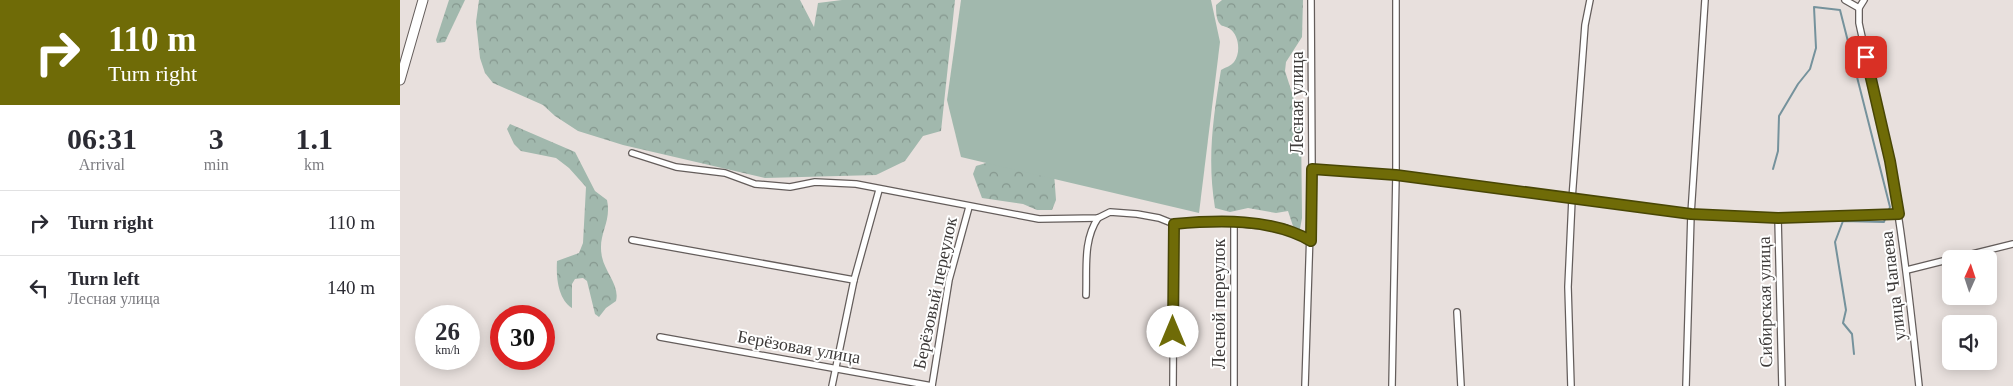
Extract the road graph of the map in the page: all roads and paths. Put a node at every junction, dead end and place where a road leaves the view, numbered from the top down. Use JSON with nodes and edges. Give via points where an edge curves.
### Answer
{"nodes":[{"id":1,"x":423,"y":0,"type":"edge"},
{"id":2,"x":1311,"y":0,"type":"edge"},
{"id":3,"x":1396,"y":0,"type":"edge"},
{"id":4,"x":1590,"y":0,"type":"edge"},
{"id":5,"x":1705,"y":0,"type":"edge"},
{"id":6,"x":1845,"y":0,"type":"edge"},
{"id":7,"x":1864,"y":0,"type":"edge"},
{"id":8,"x":1859,"y":8,"type":"junction"},
{"id":9,"x":400,"y":80,"type":"edge"},
{"id":10,"x":632,"y":153,"type":"dead end"},
{"id":11,"x":1312,"y":169,"type":"junction"},
{"id":12,"x":1396,"y":175,"type":"junction"},
{"id":13,"x":879,"y":190,"type":"junction"},
{"id":14,"x":1572,"y":199,"type":"junction"},
{"id":15,"x":969,"y":206,"type":"junction"},
{"id":16,"x":1691,"y":214,"type":"junction"},
{"id":17,"x":1899,"y":214,"type":"junction"},
{"id":18,"x":1098,"y":218,"type":"junction"},
{"id":19,"x":1778,"y":218,"type":"junction"},
{"id":20,"x":1234,"y":223,"type":"junction"},
{"id":21,"x":1174,"y":224,"type":"junction"},
{"id":22,"x":632,"y":240,"type":"dead end"},
{"id":23,"x":1311,"y":241,"type":"junction"},
{"id":24,"x":2013,"y":244,"type":"edge"},
{"id":25,"x":1989,"y":250,"type":"edge"},
{"id":26,"x":1942,"y":261,"type":"edge"},
{"id":27,"x":1907,"y":270,"type":"junction"},
{"id":28,"x":854,"y":280,"type":"junction"},
{"id":29,"x":1086,"y":295,"type":"dead end"},
{"id":30,"x":1457,"y":312,"type":"dead end"},
{"id":31,"x":660,"y":337,"type":"dead end"},
{"id":32,"x":835,"y":370,"type":"junction"},
{"id":33,"x":832,"y":386,"type":"edge"},
{"id":34,"x":932,"y":386,"type":"edge"},
{"id":35,"x":1172,"y":386,"type":"edge"},
{"id":36,"x":1234,"y":386,"type":"edge"},
{"id":37,"x":1305,"y":386,"type":"edge"},
{"id":38,"x":1392,"y":386,"type":"edge"},
{"id":39,"x":1461,"y":386,"type":"edge"},
{"id":40,"x":1572,"y":386,"type":"edge"},
{"id":41,"x":1686,"y":386,"type":"edge"},
{"id":42,"x":1782,"y":386,"type":"edge"},
{"id":43,"x":1919,"y":386,"type":"edge"}],
"edges":[{"from":1,"to":9,"type":"main road"},
{"from":2,"to":11,"type":"street","name":"Лесная улица"},
{"from":3,"to":12,"type":"street"},
{"from":4,"to":14,"type":"street","via":[[1585,25]]},
{"from":5,"to":16,"type":"street"},
{"from":6,"to":8,"type":"street"},
{"from":7,"to":8,"type":"street"},
{"from":8,"to":17,"type":"street","name":"улица Чапаева","via":[[1859,23]]},
{"from":10,"to":13,"type":"street","via":[[676,168],[725,173],[755,184],[790,186],[816,182],[856,184]]},
{"from":11,"to":12,"type":"street"},
{"from":11,"to":23,"type":"street","name":"Лесная улица"},
{"from":12,"to":14,"type":"street"},
{"from":12,"to":38,"type":"street"},
{"from":13,"to":15,"type":"street"},
{"from":13,"to":28,"type":"street"},
{"from":14,"to":16,"type":"street"},
{"from":14,"to":40,"type":"street","via":[[1568,287]]},
{"from":15,"to":18,"type":"street","via":[[1039,219]]},
{"from":15,"to":34,"type":"street","name":"Берёзовый переулок","via":[[949,280]]},
{"from":16,"to":19,"type":"street"},
{"from":16,"to":41,"type":"street"},
{"from":17,"to":19,"type":"street"},
{"from":17,"to":27,"type":"street","name":"улица Чапаева"},
{"from":18,"to":21,"type":"street","via":[[1110,212],[1138,214]]},
{"from":18,"to":29,"type":"street","via":[[1087,242]]},
{"from":19,"to":42,"type":"street","name":"Сибирская улица"},
{"from":20,"to":21,"type":"street"},
{"from":20,"to":23,"type":"street","via":[[1286,228]]},
{"from":20,"to":36,"type":"street","name":"Лесной переулок"},
{"from":21,"to":35,"type":"street"},
{"from":22,"to":28,"type":"street"},
{"from":23,"to":37,"type":"street","name":"Лесная улица"},
{"from":24,"to":25,"type":"street"},
{"from":26,"to":27,"type":"street"},
{"from":27,"to":43,"type":"street","name":"улица Чапаева"},
{"from":28,"to":32,"type":"street"},
{"from":30,"to":39,"type":"street"},
{"from":31,"to":32,"type":"street","name":"Берёзовая улица"},
{"from":32,"to":33,"type":"street"},
{"from":32,"to":34,"type":"street","name":"Берёзовая улица"}]}
